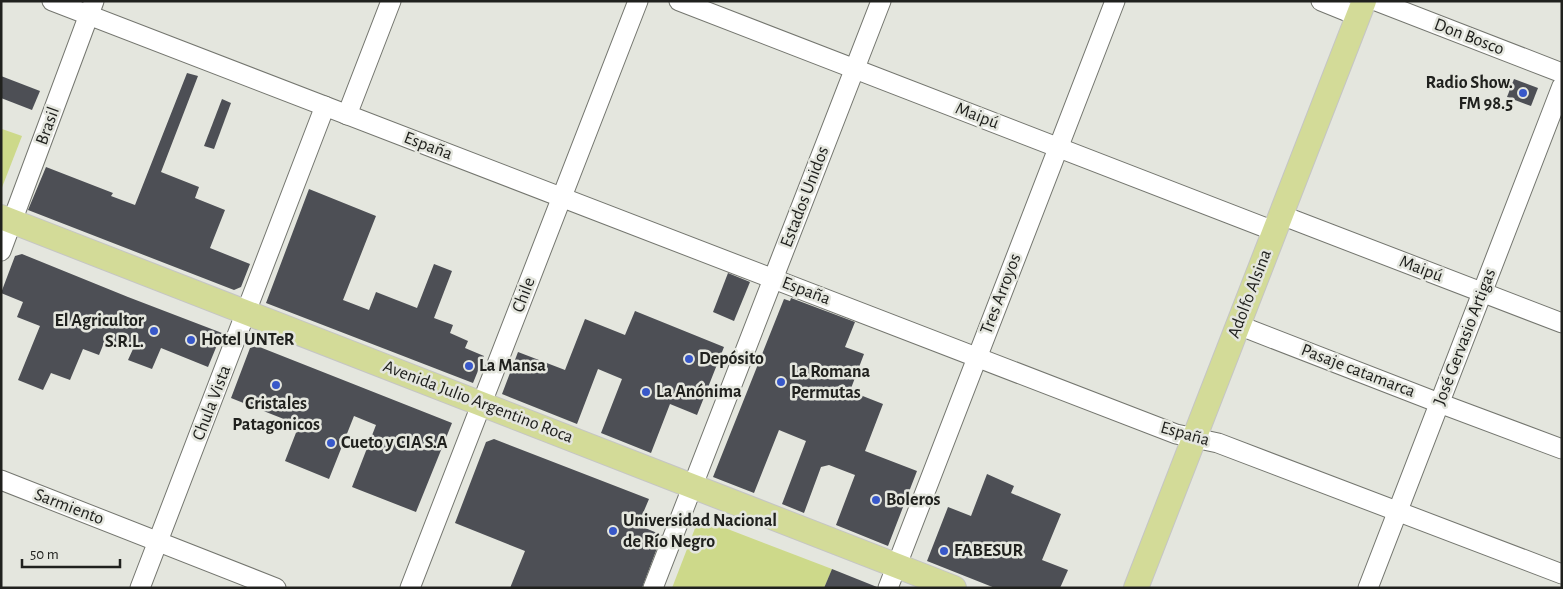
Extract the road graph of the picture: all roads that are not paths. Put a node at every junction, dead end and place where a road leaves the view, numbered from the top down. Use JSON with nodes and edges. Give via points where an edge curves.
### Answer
{"nodes":[{"id":1,"x":52,"y":1,"type":"edge"},
{"id":2,"x":391,"y":1,"type":"edge"},
{"id":3,"x":638,"y":1,"type":"edge"},
{"id":4,"x":679,"y":1,"type":"edge"},
{"id":5,"x":881,"y":1,"type":"edge"},
{"id":6,"x":1116,"y":1,"type":"edge"},
{"id":7,"x":1321,"y":1,"type":"edge"},
{"id":8,"x":1376,"y":1,"type":"edge"},
{"id":9,"x":91,"y":8,"type":"edge"},
{"id":10,"x":1361,"y":9,"type":"edge"},
{"id":11,"x":854,"y":69,"type":"junction"},
{"id":12,"x":1562,"y":73,"type":"edge"},
{"id":13,"x":1562,"y":86,"type":"edge"},
{"id":14,"x":325,"y":106,"type":"junction"},
{"id":15,"x":347,"y":115,"type":"junction"},
{"id":16,"x":1058,"y":147,"type":"junction"},
{"id":17,"x":562,"y":197,"type":"junction"},
{"id":18,"x":1278,"y":223,"type":"junction"},
{"id":19,"x":5,"y":232,"type":"edge"},
{"id":20,"x":773,"y":278,"type":"junction"},
{"id":21,"x":1482,"y":293,"type":"junction"},
{"id":22,"x":244,"y":320,"type":"junction"},
{"id":23,"x":1562,"y":323,"type":"edge"},
{"id":24,"x":1238,"y":325,"type":"junction"},
{"id":25,"x":977,"y":357,"type":"junction"},
{"id":26,"x":1439,"y":403,"type":"junction"},
{"id":27,"x":479,"y":411,"type":"junction"},
{"id":28,"x":1194,"y":438,"type":"junction"},
{"id":29,"x":1562,"y":449,"type":"edge"},
{"id":30,"x":1,"y":480,"type":"edge"},
{"id":31,"x":690,"y":492,"type":"junction"},
{"id":32,"x":1398,"y":511,"type":"junction"},
{"id":33,"x":158,"y":542,"type":"junction"},
{"id":34,"x":1562,"y":574,"type":"edge"},
{"id":35,"x":892,"y":577,"type":"edge"},
{"id":36,"x":140,"y":588,"type":"edge"},
{"id":37,"x":276,"y":588,"type":"edge"},
{"id":38,"x":410,"y":588,"type":"edge"},
{"id":39,"x":653,"y":588,"type":"edge"},
{"id":40,"x":918,"y":588,"type":"edge"},
{"id":41,"x":954,"y":588,"type":"edge"},
{"id":42,"x":1136,"y":588,"type":"edge"},
{"id":43,"x":1368,"y":588,"type":"edge"}],
"edges":[{"from":1,"to":9,"type":"street","name":"España"},
{"from":2,"to":15,"type":"street"},
{"from":3,"to":17,"type":"street","name":"Chile"},
{"from":4,"to":11,"type":"street","name":"Maipú"},
{"from":5,"to":11,"type":"street","name":"Estados Unidos"},
{"from":6,"to":16,"type":"street","name":"Tres Arroyos"},
{"from":7,"to":10,"type":"street"},
{"from":8,"to":12,"type":"street","name":"Don Bosco"},
{"from":9,"to":14,"type":"street","name":"España"},
{"from":9,"to":19,"type":"street","name":"Brasil"},
{"from":10,"to":18,"type":"main road","name":"Adolfo Alsina"},
{"from":11,"to":16,"type":"street","name":"Maipú"},
{"from":11,"to":20,"type":"street","name":"Estados Unidos"},
{"from":13,"to":21,"type":"street","name":"José Gervasio Artigas"},
{"from":14,"to":15,"type":"street","name":"España"},
{"from":14,"to":22,"type":"street","name":"Chula Vista"},
{"from":15,"to":17,"type":"street","name":"España"},
{"from":16,"to":18,"type":"street","name":"Maipú"},
{"from":16,"to":25,"type":"street","name":"Tres Arroyos"},
{"from":17,"to":20,"type":"street","name":"España"},
{"from":17,"to":27,"type":"street","name":"Chile"},
{"from":18,"to":21,"type":"street","name":"Maipú"},
{"from":18,"to":24,"type":"main road","name":"Adolfo Alsina"},
{"from":19,"to":22,"type":"main road","name":"Avenida Julio Argentino Roca"},
{"from":20,"to":25,"type":"street","name":"España"},
{"from":20,"to":31,"type":"street","name":"Estados Unidos"},
{"from":21,"to":23,"type":"street","name":"Maipú"},
{"from":21,"to":26,"type":"street","name":"José Gervasio Artigas"},
{"from":22,"to":27,"type":"main road","name":"Avenida Julio Argentino Roca"},
{"from":22,"to":33,"type":"street","name":"Chula Vista"},
{"from":24,"to":26,"type":"street","name":"Pasaje catamarca"},
{"from":24,"to":28,"type":"main road","name":"Adolfo Alsina"},
{"from":25,"to":28,"type":"street","name":"España","via":[[1176,434]]},
{"from":25,"to":35,"type":"street","name":"Tres Arroyos"},
{"from":26,"to":29,"type":"street","name":"Pasaje catamarca"},
{"from":26,"to":32,"type":"street","name":"José Gervasio Artigas"},
{"from":27,"to":31,"type":"main road","name":"Avenida Julio Argentino Roca"},
{"from":27,"to":38,"type":"street","name":"Chile"},
{"from":28,"to":32,"type":"street","name":"España","via":[[1218,443]]},
{"from":28,"to":42,"type":"main road","name":"Adolfo Alsina"},
{"from":30,"to":33,"type":"street","name":"Sarmiento"},
{"from":31,"to":35,"type":"main road","name":"Avenida Julio Argentino Roca"},
{"from":31,"to":39,"type":"street","name":"Estados Unidos"},
{"from":32,"to":34,"type":"street","name":"España"},
{"from":32,"to":43,"type":"street","name":"José Gervasio Artigas"},
{"from":33,"to":36,"type":"street","name":"Chula Vista"},
{"from":33,"to":37,"type":"street","name":"Sarmiento"},
{"from":35,"to":40,"type":"main road","name":"Avenida Julio Argentino Roca"},
{"from":35,"to":41,"type":"main road","name":"Avenida Julio Argentino Roca"}]}
